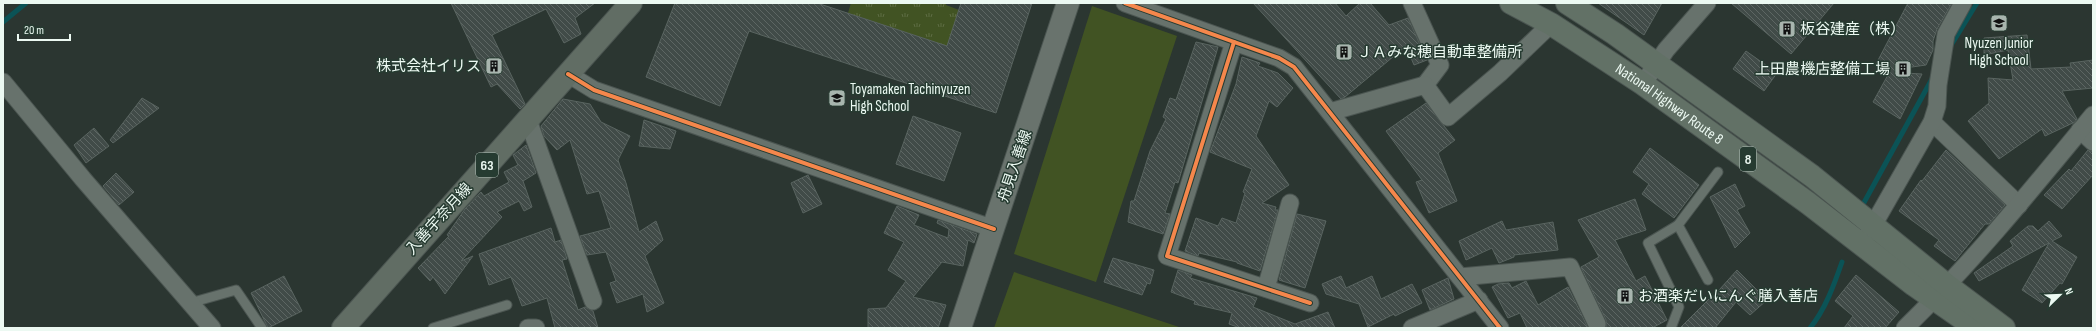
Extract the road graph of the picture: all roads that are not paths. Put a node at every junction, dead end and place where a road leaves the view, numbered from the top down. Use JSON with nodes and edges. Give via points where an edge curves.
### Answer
{"nodes":[{"id":1,"x":631,"y":3,"type":"edge"},
{"id":2,"x":1068,"y":3,"type":"edge"},
{"id":3,"x":1125,"y":3,"type":"edge"},
{"id":4,"x":1412,"y":3,"type":"edge"},
{"id":5,"x":1511,"y":3,"type":"edge"},
{"id":6,"x":1567,"y":3,"type":"edge"},
{"id":7,"x":1707,"y":3,"type":"edge"},
{"id":8,"x":1963,"y":3,"type":"edge"},
{"id":9,"x":1551,"y":24,"type":"junction"},
{"id":10,"x":1234,"y":42,"type":"junction"},
{"id":11,"x":568,"y":74,"type":"junction"},
{"id":12,"x":3,"y":82,"type":"edge"},
{"id":13,"x":1643,"y":84,"type":"junction"},
{"id":14,"x":1425,"y":85,"type":"junction"},
{"id":15,"x":1330,"y":112,"type":"junction"},
{"id":16,"x":2093,"y":115,"type":"edge"},
{"id":17,"x":528,"y":120,"type":"junction"},
{"id":18,"x":1932,"y":122,"type":"junction"},
{"id":19,"x":2087,"y":136,"type":"edge"},
{"id":20,"x":1718,"y":172,"type":"dead end"},
{"id":21,"x":1290,"y":203,"type":"dead end"},
{"id":22,"x":2020,"y":204,"type":"junction"},
{"id":23,"x":1678,"y":225,"type":"junction"},
{"id":24,"x":994,"y":228,"type":"junction"},
{"id":25,"x":1862,"y":245,"type":"junction"},
{"id":26,"x":1460,"y":277,"type":"junction"},
{"id":27,"x":1708,"y":280,"type":"dead end"},
{"id":28,"x":1266,"y":288,"type":"junction"},
{"id":29,"x":1942,"y":293,"type":"junction"},
{"id":30,"x":1478,"y":300,"type":"junction"},
{"id":31,"x":593,"y":301,"type":"dead end"},
{"id":32,"x":190,"y":303,"type":"junction"},
{"id":33,"x":1310,"y":303,"type":"dead end"},
{"id":34,"x":507,"y":305,"type":"dead end"},
{"id":35,"x":1597,"y":324,"type":"dead end"},
{"id":36,"x":208,"y":327,"type":"edge"},
{"id":37,"x":262,"y":328,"type":"edge"},
{"id":38,"x":343,"y":328,"type":"edge"},
{"id":39,"x":433,"y":328,"type":"edge"},
{"id":40,"x":528,"y":328,"type":"edge"},
{"id":41,"x":536,"y":328,"type":"edge"},
{"id":42,"x":960,"y":328,"type":"edge"},
{"id":43,"x":1412,"y":328,"type":"edge"},
{"id":44,"x":1500,"y":328,"type":"edge"},
{"id":45,"x":1671,"y":328,"type":"edge"},
{"id":46,"x":1905,"y":328,"type":"edge"},
{"id":47,"x":1976,"y":328,"type":"edge"},
{"id":48,"x":2004,"y":328,"type":"edge"}],
"edges":[{"from":1,"to":11,"type":"main road","name":"入善宇奈月線","number":"63"},
{"from":2,"to":24,"type":"main road","name":"舟見入善線"},
{"from":3,"to":10,"type":"street"},
{"from":4,"to":14,"type":"street","via":[[1440,65]]},
{"from":5,"to":9,"type":"highway","name":"National Highway Route 8","number":"8"},
{"from":6,"to":29,"type":"highway","name":"National Highway Route 8","number":"8","via":[[1615,34],[1812,176]]},
{"from":7,"to":13,"type":"street","via":[[1666,50]]},
{"from":8,"to":18,"type":"street","via":[[1946,34]]},
{"from":9,"to":13,"type":"highway","name":"National Highway Route 8","number":"8"},
{"from":9,"to":14,"type":"street","via":[[1500,73],[1448,117]]},
{"from":10,"to":15,"type":"street","via":[[1279,58],[1294,67]]},
{"from":10,"to":28,"type":"street","via":[[1167,256]]},
{"from":11,"to":17,"type":"main road","name":"入善宇奈月線","number":"63"},
{"from":11,"to":24,"type":"street","via":[[594,90]]},
{"from":12,"to":32,"type":"street"},
{"from":13,"to":25,"type":"highway","name":"National Highway Route 8","number":"8"},
{"from":14,"to":15,"type":"street"},
{"from":15,"to":26,"type":"street"},
{"from":16,"to":19,"type":"street"},
{"from":17,"to":31,"type":"street"},
{"from":17,"to":38,"type":"main road","name":"入善宇奈月線","number":"63"},
{"from":18,"to":22,"type":"street"},
{"from":18,"to":25,"type":"street"},
{"from":19,"to":22,"type":"street"},
{"from":20,"to":23,"type":"lane"},
{"from":21,"to":28,"type":"street"},
{"from":22,"to":29,"type":"street"},
{"from":23,"to":27,"type":"lane"},
{"from":23,"to":45,"type":"lane","via":[[1648,243],[1679,307]]},
{"from":24,"to":42,"type":"main road","name":"舟見入善線"},
{"from":25,"to":29,"type":"highway","name":"National Highway Route 8","number":"8","via":[[1914,285]]},
{"from":26,"to":30,"type":"street"},
{"from":26,"to":35,"type":"street","via":[[1570,267]]},
{"from":28,"to":33,"type":"street"},
{"from":29,"to":46,"type":"street"},
{"from":29,"to":47,"type":"highway","name":"National Highway Route 8","number":"8"},
{"from":29,"to":48,"type":"highway","name":"National Highway Route 8","number":"8"},
{"from":30,"to":43,"type":"street"},
{"from":30,"to":44,"type":"street"},
{"from":32,"to":36,"type":"street"},
{"from":32,"to":37,"type":"lane","via":[[236,290]]},
{"from":34,"to":39,"type":"lane"},
{"from":40,"to":41,"type":"street"}]}
